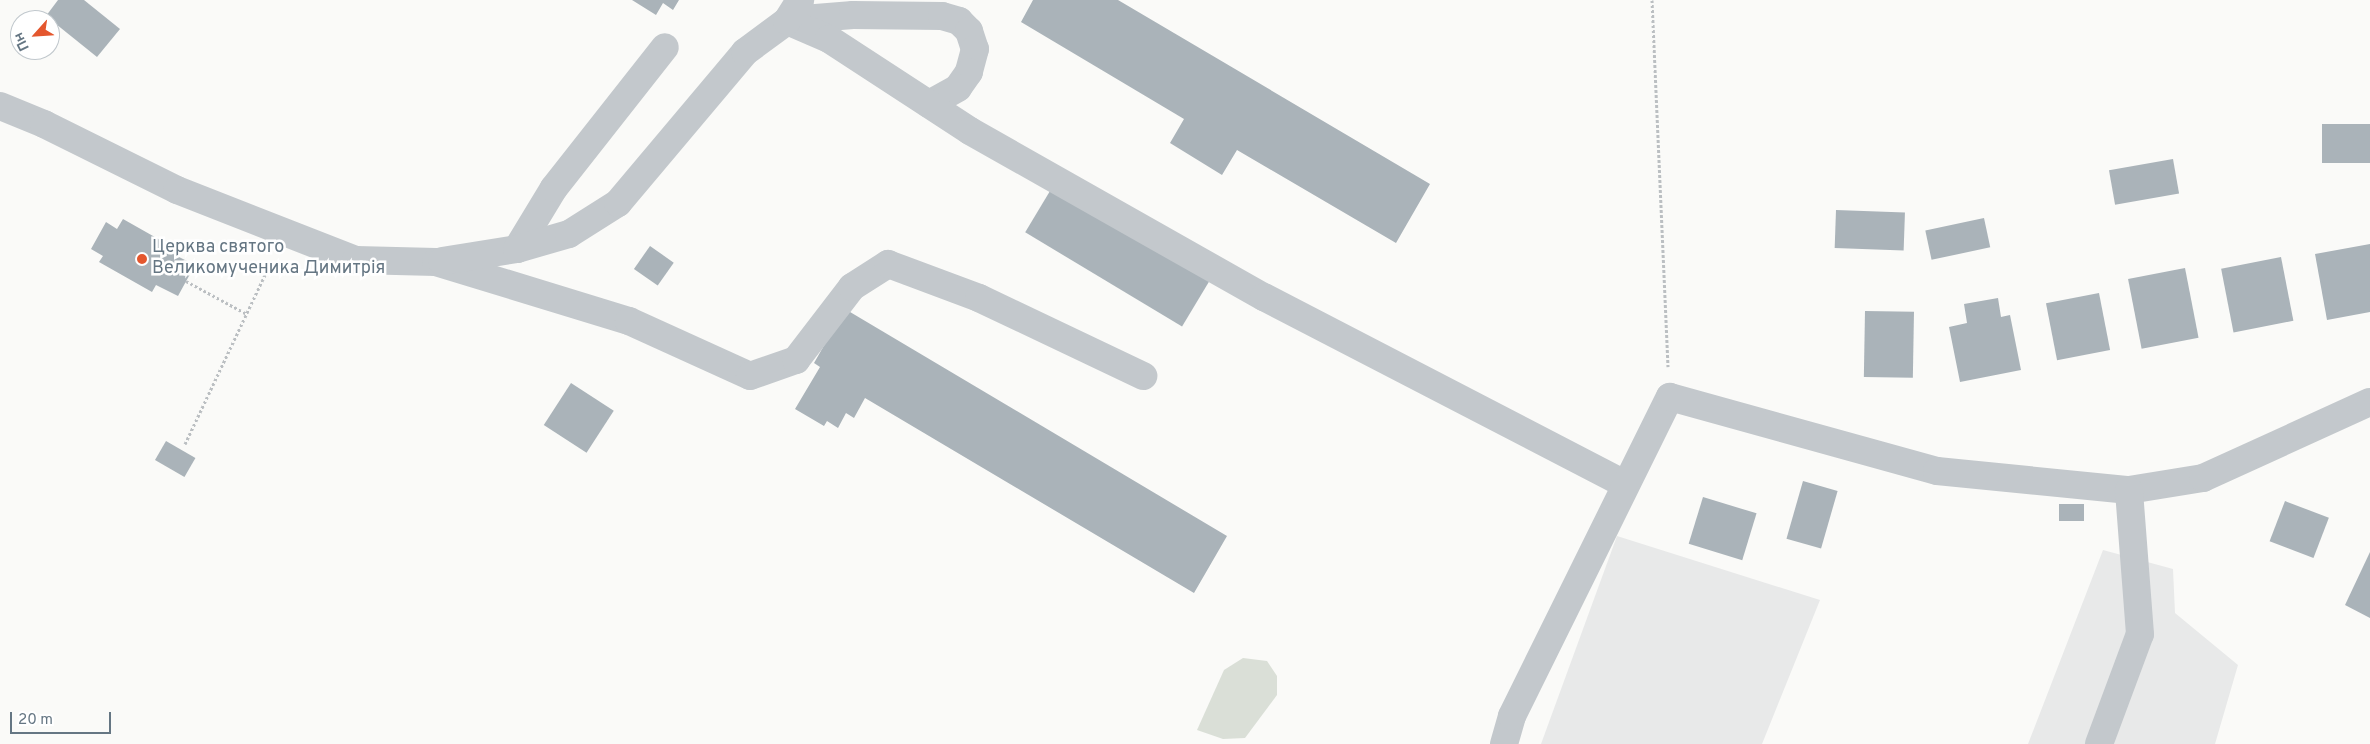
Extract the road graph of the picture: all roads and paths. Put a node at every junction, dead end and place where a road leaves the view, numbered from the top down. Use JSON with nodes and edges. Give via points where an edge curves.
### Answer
{"nodes":[{"id":1,"x":1652,"y":0,"type":"edge"},
{"id":2,"x":793,"y":10,"type":"edge"},
{"id":3,"x":665,"y":47,"type":"dead end"},
{"id":4,"x":929,"y":104,"type":"junction"},
{"id":5,"x":0,"y":106,"type":"edge"},
{"id":6,"x":284,"y":234,"type":"junction"},
{"id":7,"x":516,"y":249,"type":"junction"},
{"id":8,"x":436,"y":262,"type":"junction"},
{"id":9,"x":186,"y":281,"type":"dead end"},
{"id":10,"x":247,"y":314,"type":"junction"},
{"id":11,"x":1143,"y":376,"type":"dead end"},
{"id":12,"x":1670,"y":397,"type":"junction"},
{"id":13,"x":2370,"y":402,"type":"edge"},
{"id":14,"x":185,"y":444,"type":"dead end"},
{"id":15,"x":1624,"y":484,"type":"junction"},
{"id":16,"x":2129,"y":490,"type":"junction"},
{"id":17,"x":1504,"y":744,"type":"edge"},
{"id":18,"x":2099,"y":744,"type":"edge"}],
"edges":[{"from":1,"to":12,"type":"path"},
{"from":2,"to":4,"type":"street","via":[[829,39]]},
{"from":2,"to":4,"type":"street","via":[[853,15],[942,16],[959,21],[969,31],[976,49],[969,72],[958,88]]},
{"from":2,"to":7,"type":"street","via":[[746,52],[618,203],[569,234]]},
{"from":3,"to":7,"type":"street","via":[[554,188]]},
{"from":4,"to":15,"type":"street","via":[[970,131],[1264,296]]},
{"from":5,"to":6,"type":"street","via":[[44,124],[177,190]]},
{"from":6,"to":8,"type":"street","via":[[356,260]]},
{"from":6,"to":10,"type":"path"},
{"from":7,"to":8,"type":"street"},
{"from":8,"to":11,"type":"street","via":[[629,321],[750,376],[796,360],[852,287],[888,264],[979,298]]},
{"from":9,"to":10,"type":"path"},
{"from":10,"to":14,"type":"path"},
{"from":12,"to":15,"type":"street"},
{"from":12,"to":16,"type":"street","via":[[1937,471]]},
{"from":13,"to":16,"type":"street","via":[[2203,478]]},
{"from":15,"to":17,"type":"street","via":[[1512,716]]},
{"from":16,"to":18,"type":"street","via":[[2140,634]]}]}
